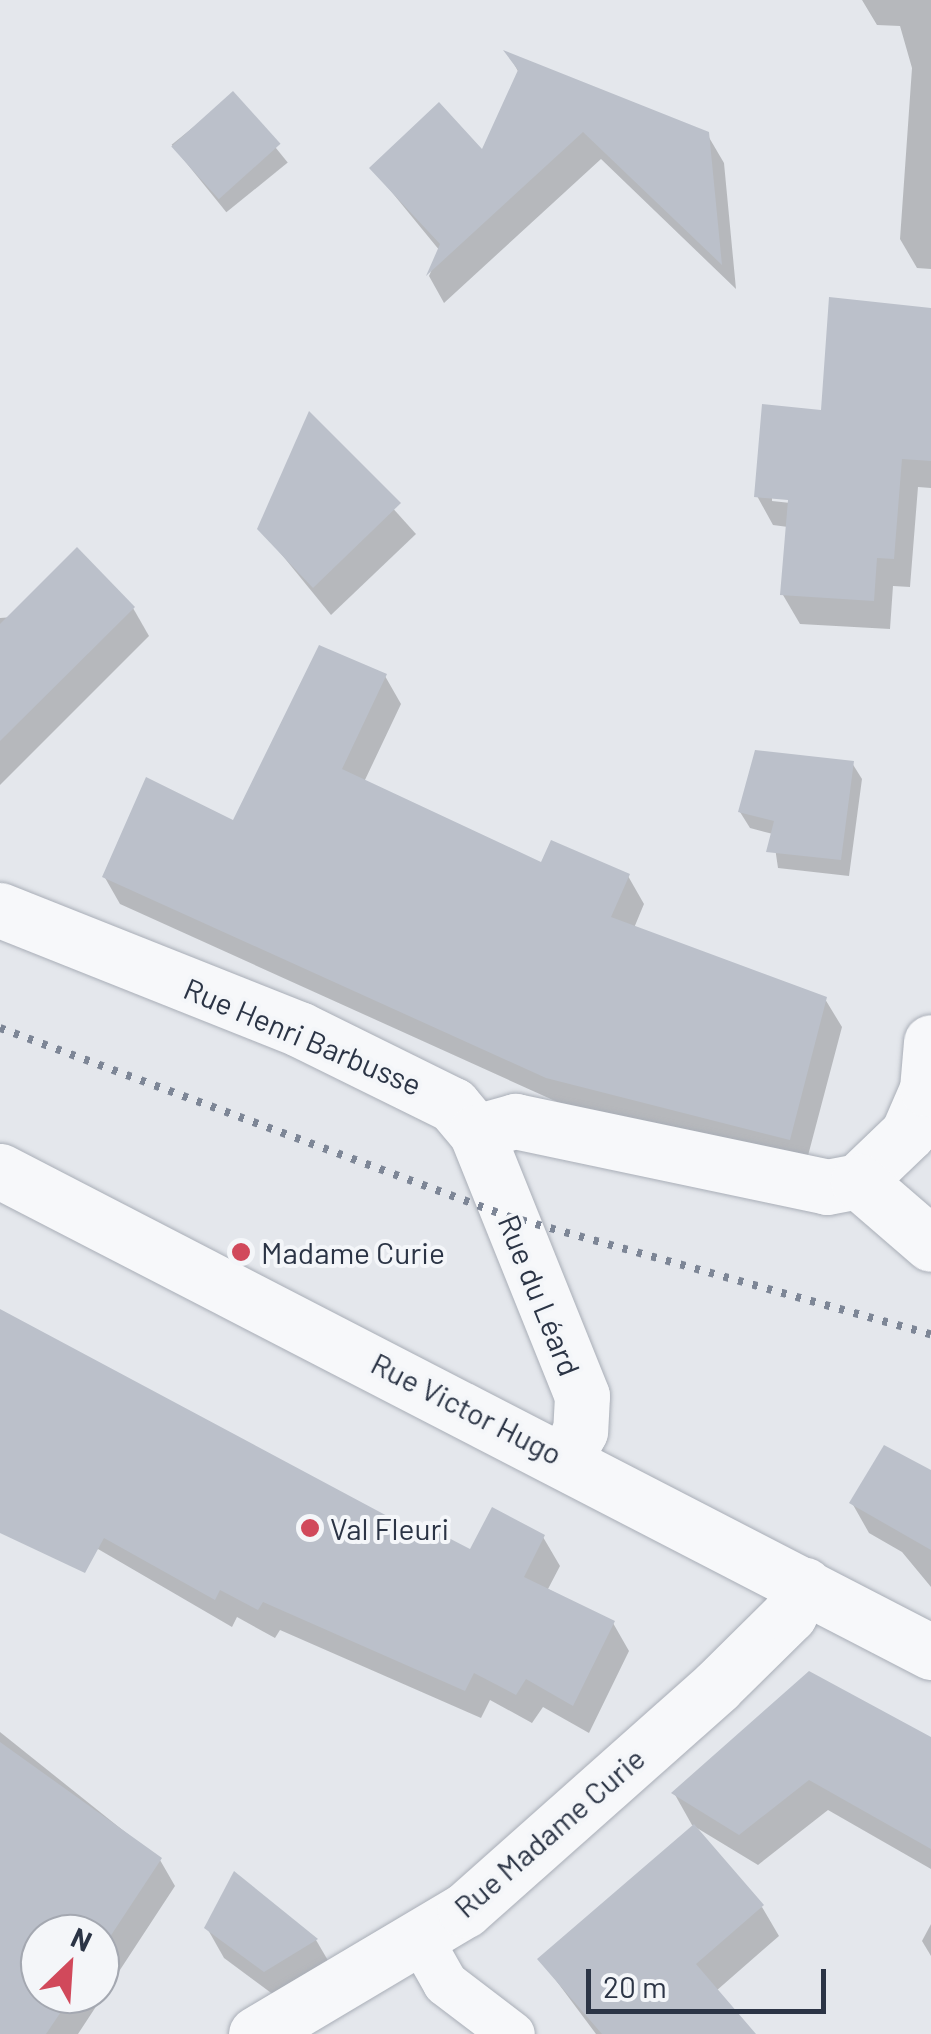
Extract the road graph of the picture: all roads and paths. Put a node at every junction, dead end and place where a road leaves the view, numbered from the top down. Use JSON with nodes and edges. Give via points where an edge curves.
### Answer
{"nodes":[{"id":1,"x":0,"y":910,"type":"edge"},
{"id":2,"x":931,"y":1042,"type":"edge"},
{"id":3,"x":476,"y":1132,"type":"junction"},
{"id":4,"x":0,"y":1172,"type":"edge"},
{"id":5,"x":858,"y":1180,"type":"junction"},
{"id":6,"x":931,"y":1244,"type":"edge"},
{"id":7,"x":565,"y":1458,"type":"junction"},
{"id":8,"x":804,"y":1585,"type":"junction"},
{"id":9,"x":931,"y":1652,"type":"edge"},
{"id":10,"x":419,"y":1937,"type":"junction"},
{"id":11,"x":256,"y":2034,"type":"edge"},
{"id":12,"x":512,"y":2034,"type":"edge"}],
"edges":[{"from":1,"to":3,"type":"street","name":"Rue Henri Barbusse","via":[[423,1085]]},
{"from":2,"to":5,"type":"street","via":[[927,1089],[908,1133]]},
{"from":3,"to":5,"type":"street","via":[[514,1121],[827,1187]]},
{"from":3,"to":7,"type":"street","name":"Rue du Léard","via":[[582,1396],[580,1431]]},
{"from":4,"to":7,"type":"street","name":"Rue Victor Hugo"},
{"from":5,"to":6,"type":"street"},
{"from":7,"to":8,"type":"street","name":"Rue Victor Hugo"},
{"from":8,"to":9,"type":"street","name":"Rue Victor Hugo"},
{"from":8,"to":10,"type":"street","name":"Rue Madame Curie","via":[[789,1615],[716,1687],[464,1910]]},
{"from":10,"to":11,"type":"street","name":"Rue Madame Curie"},
{"from":10,"to":12,"type":"lane","via":[[446,1984]]}]}
